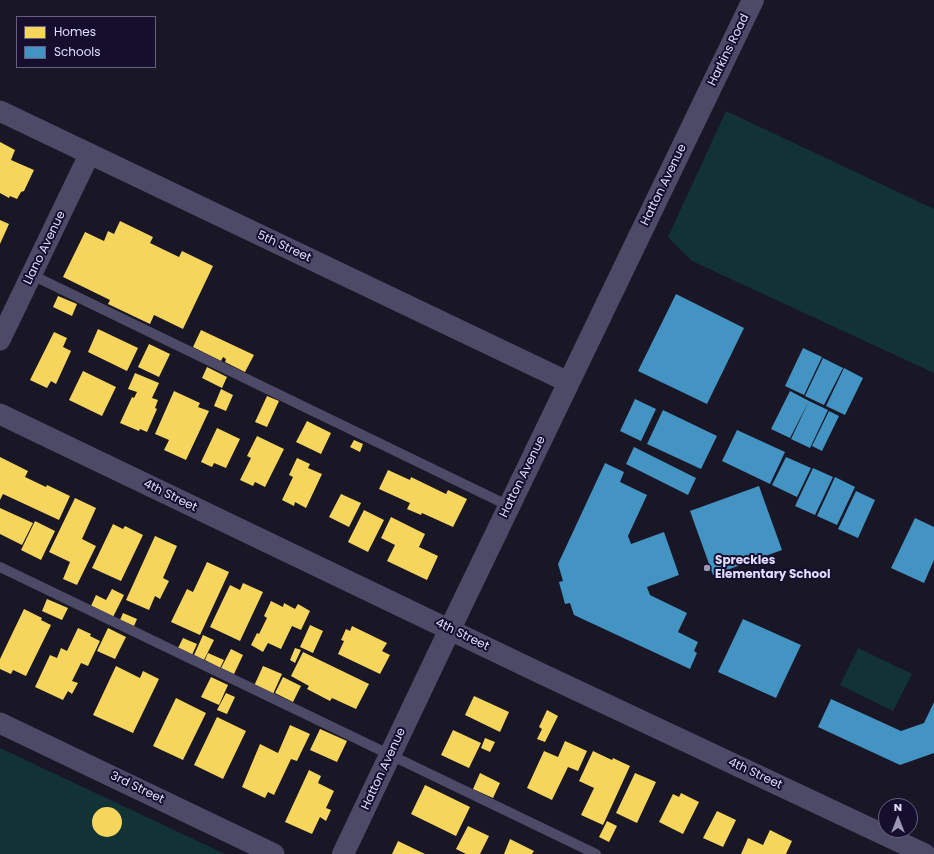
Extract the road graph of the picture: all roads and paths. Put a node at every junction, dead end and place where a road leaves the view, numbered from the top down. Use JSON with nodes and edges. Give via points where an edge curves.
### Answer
{"nodes":[{"id":1,"x":753,"y":0,"type":"edge"},
{"id":2,"x":705,"y":100,"type":"joint"},
{"id":3,"x":0,"y":111,"type":"edge"},
{"id":4,"x":89,"y":154,"type":"junction"},
{"id":5,"x":32,"y":275,"type":"junction"},
{"id":6,"x":0,"y":340,"type":"edge"},
{"id":7,"x":568,"y":382,"type":"junction"},
{"id":8,"x":0,"y":414,"type":"edge"},
{"id":9,"x":509,"y":506,"type":"junction"},
{"id":10,"x":0,"y":567,"type":"edge"},
{"id":11,"x":450,"y":629,"type":"junction"},
{"id":12,"x":0,"y":723,"type":"edge"},
{"id":13,"x":390,"y":756,"type":"junction"},
{"id":14,"x":934,"y":848,"type":"edge"},
{"id":15,"x":274,"y":854,"type":"edge"},
{"id":16,"x":344,"y":854,"type":"edge"},
{"id":17,"x":596,"y":854,"type":"edge"},
{"id":18,"x":925,"y":854,"type":"edge"},
{"id":19,"x":931,"y":854,"type":"edge"}],
"edges":[{"from":1,"to":2,"type":"street","name":"Harkins Road"},
{"from":2,"to":7,"type":"street","name":"Hatton Avenue"},
{"from":3,"to":4,"type":"street","name":"5th Street"},
{"from":4,"to":5,"type":"street","name":"Llano Avenue"},
{"from":4,"to":7,"type":"street","name":"5th Street"},
{"from":5,"to":6,"type":"street","name":"Llano Avenue"},
{"from":5,"to":9,"type":"lane"},
{"from":7,"to":9,"type":"street","name":"Hatton Avenue"},
{"from":8,"to":11,"type":"street","name":"4th Street"},
{"from":9,"to":11,"type":"street","name":"Hatton Avenue"},
{"from":10,"to":13,"type":"lane"},
{"from":11,"to":13,"type":"street","name":"Hatton Avenue"},
{"from":11,"to":18,"type":"street","name":"4th Street"},
{"from":12,"to":15,"type":"street","name":"3rd Street"},
{"from":13,"to":16,"type":"street","name":"Hatton Avenue"},
{"from":13,"to":17,"type":"lane"},
{"from":14,"to":19,"type":"street"}]}
